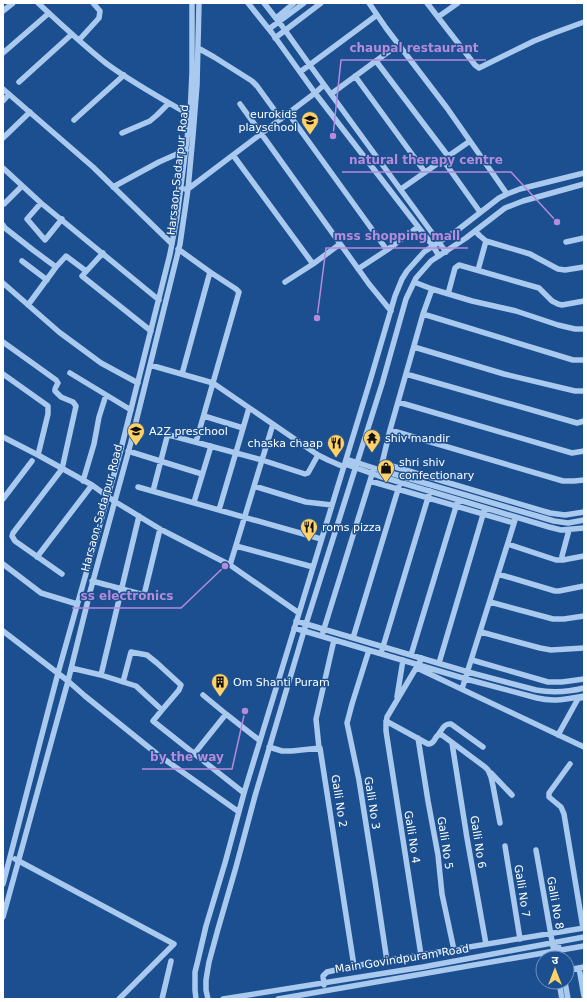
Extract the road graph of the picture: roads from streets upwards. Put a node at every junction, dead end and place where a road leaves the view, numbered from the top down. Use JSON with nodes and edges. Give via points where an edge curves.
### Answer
{"nodes":[{"id":1,"x":13,"y":3,"type":"edge"},
{"id":2,"x":38,"y":3,"type":"edge"},
{"id":3,"x":93,"y":3,"type":"edge"},
{"id":4,"x":192,"y":3,"type":"edge"},
{"id":5,"x":200,"y":3,"type":"edge"},
{"id":6,"x":248,"y":3,"type":"edge"},
{"id":7,"x":264,"y":3,"type":"edge"},
{"id":8,"x":294,"y":3,"type":"edge"},
{"id":9,"x":304,"y":3,"type":"edge"},
{"id":10,"x":321,"y":3,"type":"edge"},
{"id":11,"x":369,"y":3,"type":"edge"},
{"id":12,"x":427,"y":3,"type":"edge"},
{"id":13,"x":458,"y":3,"type":"edge"},
{"id":14,"x":3,"y":11,"type":"edge"},
{"id":15,"x":50,"y":13,"type":"junction"},
{"id":16,"x":377,"y":15,"type":"junction"},
{"id":17,"x":438,"y":17,"type":"junction"},
{"id":18,"x":277,"y":20,"type":"junction"},
{"id":19,"x":584,"y":22,"type":"edge"},
{"id":20,"x":269,"y":29,"type":"junction"},
{"id":21,"x":285,"y":30,"type":"junction"},
{"id":22,"x":72,"y":34,"type":"junction"},
{"id":23,"x":275,"y":38,"type":"junction"},
{"id":24,"x":79,"y":40,"type":"junction"},
{"id":25,"x":399,"y":44,"type":"junction"},
{"id":26,"x":198,"y":48,"type":"junction"},
{"id":27,"x":3,"y":53,"type":"edge"},
{"id":28,"x":376,"y":61,"type":"junction"},
{"id":29,"x":309,"y":64,"type":"junction"},
{"id":30,"x":300,"y":72,"type":"junction"},
{"id":31,"x":124,"y":75,"type":"junction"},
{"id":32,"x":356,"y":76,"type":"junction"},
{"id":33,"x":19,"y":82,"type":"dead end"},
{"id":34,"x":324,"y":85,"type":"junction"},
{"id":35,"x":3,"y":89,"type":"edge"},
{"id":36,"x":316,"y":93,"type":"junction"},
{"id":37,"x":9,"y":94,"type":"junction"},
{"id":38,"x":331,"y":94,"type":"junction"},
{"id":39,"x":3,"y":101,"type":"edge"},
{"id":40,"x":169,"y":103,"type":"junction"},
{"id":41,"x":240,"y":104,"type":"dead end"},
{"id":42,"x":30,"y":112,"type":"junction"},
{"id":43,"x":288,"y":113,"type":"junction"},
{"id":44,"x":190,"y":115,"type":"junction"},
{"id":45,"x":281,"y":118,"type":"junction"},
{"id":46,"x":74,"y":120,"type":"dead end"},
{"id":47,"x":122,"y":133,"type":"dead end"},
{"id":48,"x":261,"y":133,"type":"junction"},
{"id":49,"x":3,"y":138,"type":"edge"},
{"id":50,"x":470,"y":140,"type":"junction"},
{"id":51,"x":186,"y":150,"type":"junction"},
{"id":52,"x":233,"y":155,"type":"junction"},
{"id":53,"x":445,"y":158,"type":"junction"},
{"id":54,"x":4,"y":172,"type":"edge"},
{"id":55,"x":425,"y":172,"type":"junction"},
{"id":56,"x":584,"y":173,"type":"edge"},
{"id":57,"x":584,"y":184,"type":"edge"},
{"id":58,"x":22,"y":186,"type":"junction"},
{"id":59,"x":113,"y":186,"type":"junction"},
{"id":60,"x":181,"y":188,"type":"junction"},
{"id":61,"x":188,"y":189,"type":"junction"},
{"id":62,"x":401,"y":189,"type":"junction"},
{"id":63,"x":507,"y":194,"type":"junction"},
{"id":64,"x":41,"y":203,"type":"junction"},
{"id":65,"x":4,"y":204,"type":"dead end"},
{"id":66,"x":480,"y":212,"type":"junction"},
{"id":67,"x":62,"y":219,"type":"junction"},
{"id":68,"x":418,"y":227,"type":"junction"},
{"id":69,"x":4,"y":228,"type":"edge"},
{"id":70,"x":475,"y":231,"type":"junction"},
{"id":71,"x":584,"y":238,"type":"edge"},
{"id":72,"x":486,"y":241,"type":"junction"},
{"id":73,"x":440,"y":242,"type":"junction"},
{"id":74,"x":566,"y":242,"type":"dead end"},
{"id":75,"x":172,"y":244,"type":"junction"},
{"id":76,"x":340,"y":244,"type":"junction"},
{"id":77,"x":433,"y":246,"type":"junction"},
{"id":78,"x":178,"y":249,"type":"junction"},
{"id":79,"x":387,"y":250,"type":"junction"},
{"id":80,"x":446,"y":252,"type":"junction"},
{"id":81,"x":103,"y":253,"type":"junction"},
{"id":82,"x":439,"y":256,"type":"junction"},
{"id":83,"x":22,"y":261,"type":"dead end"},
{"id":84,"x":313,"y":264,"type":"junction"},
{"id":85,"x":56,"y":267,"type":"junction"},
{"id":86,"x":584,"y":267,"type":"edge"},
{"id":87,"x":358,"y":269,"type":"junction"},
{"id":88,"x":478,"y":270,"type":"junction"},
{"id":89,"x":86,"y":271,"type":"junction"},
{"id":90,"x":210,"y":272,"type":"junction"},
{"id":91,"x":47,"y":280,"type":"junction"},
{"id":92,"x":285,"y":282,"type":"dead end"},
{"id":93,"x":414,"y":282,"type":"junction"},
{"id":94,"x":3,"y":283,"type":"edge"},
{"id":95,"x":432,"y":289,"type":"junction"},
{"id":96,"x":448,"y":294,"type":"junction"},
{"id":97,"x":159,"y":300,"type":"junction"},
{"id":98,"x":584,"y":301,"type":"edge"},
{"id":99,"x":28,"y":305,"type":"junction"},
{"id":100,"x":391,"y":311,"type":"junction"},
{"id":101,"x":423,"y":314,"type":"junction"},
{"id":102,"x":584,"y":329,"type":"edge"},
{"id":103,"x":151,"y":330,"type":"junction"},
{"id":104,"x":3,"y":342,"type":"edge"},
{"id":105,"x":414,"y":347,"type":"junction"},
{"id":106,"x":584,"y":360,"type":"edge"},
{"id":107,"x":150,"y":365,"type":"junction"},
{"id":108,"x":70,"y":373,"type":"dead end"},
{"id":109,"x":3,"y":374,"type":"edge"},
{"id":110,"x":182,"y":374,"type":"junction"},
{"id":111,"x":406,"y":374,"type":"junction"},
{"id":112,"x":138,"y":382,"type":"junction"},
{"id":113,"x":213,"y":383,"type":"junction"},
{"id":114,"x":584,"y":391,"type":"edge"},
{"id":115,"x":106,"y":395,"type":"junction"},
{"id":116,"x":398,"y":402,"type":"junction"},
{"id":117,"x":249,"y":408,"type":"junction"},
{"id":118,"x":131,"y":410,"type":"junction"},
{"id":119,"x":204,"y":416,"type":"junction"},
{"id":120,"x":584,"y":421,"type":"edge"},
{"id":121,"x":273,"y":424,"type":"junction"},
{"id":122,"x":243,"y":428,"type":"junction"},
{"id":123,"x":390,"y":430,"type":"junction"},
{"id":124,"x":4,"y":439,"type":"edge"},
{"id":125,"x":196,"y":442,"type":"junction"},
{"id":126,"x":211,"y":446,"type":"junction"},
{"id":127,"x":128,"y":451,"type":"junction"},
{"id":128,"x":584,"y":451,"type":"edge"},
{"id":129,"x":236,"y":453,"type":"junction"},
{"id":130,"x":38,"y":455,"type":"junction"},
{"id":131,"x":318,"y":455,"type":"junction"},
{"id":132,"x":262,"y":460,"type":"junction"},
{"id":133,"x":32,"y":461,"type":"dead end"},
{"id":134,"x":161,"y":461,"type":"junction"},
{"id":135,"x":345,"y":463,"type":"junction"},
{"id":136,"x":382,"y":463,"type":"junction"},
{"id":137,"x":356,"y":466,"type":"junction"},
{"id":138,"x":62,"y":469,"type":"junction"},
{"id":139,"x":373,"y":471,"type":"junction"},
{"id":140,"x":379,"y":473,"type":"junction"},
{"id":141,"x":202,"y":474,"type":"junction"},
{"id":142,"x":584,"y":480,"type":"edge"},
{"id":143,"x":83,"y":481,"type":"junction"},
{"id":144,"x":370,"y":481,"type":"junction"},
{"id":145,"x":400,"y":483,"type":"junction"},
{"id":146,"x":92,"y":485,"type":"junction"},
{"id":147,"x":138,"y":486,"type":"dead end"},
{"id":148,"x":254,"y":486,"type":"junction"},
{"id":149,"x":398,"y":489,"type":"junction"},
{"id":150,"x":153,"y":491,"type":"junction"},
{"id":151,"x":430,"y":491,"type":"junction"},
{"id":152,"x":108,"y":496,"type":"junction"},
{"id":153,"x":428,"y":498,"type":"junction"},
{"id":154,"x":3,"y":499,"type":"edge"},
{"id":155,"x":114,"y":500,"type":"junction"},
{"id":156,"x":458,"y":500,"type":"junction"},
{"id":157,"x":194,"y":502,"type":"junction"},
{"id":158,"x":332,"y":505,"type":"junction"},
{"id":159,"x":456,"y":506,"type":"junction"},
{"id":160,"x":485,"y":508,"type":"junction"},
{"id":161,"x":219,"y":510,"type":"junction"},
{"id":162,"x":584,"y":512,"type":"edge"},
{"id":163,"x":483,"y":514,"type":"junction"},
{"id":164,"x":139,"y":516,"type":"junction"},
{"id":165,"x":245,"y":517,"type":"junction"},
{"id":166,"x":516,"y":517,"type":"junction"},
{"id":167,"x":584,"y":520,"type":"edge"},
{"id":168,"x":514,"y":523,"type":"junction"},
{"id":169,"x":160,"y":528,"type":"junction"},
{"id":170,"x":584,"y":528,"type":"edge"},
{"id":171,"x":569,"y":530,"type":"junction"},
{"id":172,"x":322,"y":539,"type":"junction"},
{"id":173,"x":508,"y":544,"type":"junction"},
{"id":174,"x":236,"y":546,"type":"junction"},
{"id":175,"x":37,"y":556,"type":"junction"},
{"id":176,"x":562,"y":556,"type":"dead end"},
{"id":177,"x":584,"y":556,"type":"edge"},
{"id":178,"x":3,"y":564,"type":"edge"},
{"id":179,"x":230,"y":565,"type":"junction"},
{"id":180,"x":313,"y":568,"type":"junction"},
{"id":181,"x":62,"y":574,"type":"dead end"},
{"id":182,"x":498,"y":574,"type":"junction"},
{"id":183,"x":92,"y":581,"type":"junction"},
{"id":184,"x":584,"y":586,"type":"edge"},
{"id":185,"x":122,"y":589,"type":"junction"},
{"id":186,"x":490,"y":602,"type":"junction"},
{"id":187,"x":77,"y":604,"type":"junction"},
{"id":188,"x":299,"y":613,"type":"junction"},
{"id":189,"x":584,"y":616,"type":"edge"},
{"id":190,"x":296,"y":621,"type":"junction"},
{"id":191,"x":306,"y":624,"type":"junction"},
{"id":192,"x":294,"y":628,"type":"junction"},
{"id":193,"x":324,"y":629,"type":"junction"},
{"id":194,"x":3,"y":631,"type":"edge"},
{"id":195,"x":304,"y":631,"type":"junction"},
{"id":196,"x":481,"y":632,"type":"junction"},
{"id":197,"x":322,"y":636,"type":"junction"},
{"id":198,"x":353,"y":638,"type":"junction"},
{"id":199,"x":334,"y":640,"type":"junction"},
{"id":200,"x":383,"y":646,"type":"junction"},
{"id":201,"x":584,"y":648,"type":"edge"},
{"id":202,"x":369,"y":650,"type":"junction"},
{"id":203,"x":380,"y":654,"type":"junction"},
{"id":204,"x":411,"y":655,"type":"junction"},
{"id":205,"x":422,"y":658,"type":"junction"},
{"id":206,"x":403,"y":660,"type":"junction"},
{"id":207,"x":472,"y":660,"type":"junction"},
{"id":208,"x":439,"y":664,"type":"junction"},
{"id":209,"x":417,"y":666,"type":"junction"},
{"id":210,"x":71,"y":668,"type":"junction"},
{"id":211,"x":468,"y":672,"type":"junction"},
{"id":212,"x":58,"y":673,"type":"junction"},
{"id":213,"x":101,"y":675,"type":"junction"},
{"id":214,"x":466,"y":679,"type":"junction"},
{"id":215,"x":584,"y":679,"type":"edge"},
{"id":216,"x":68,"y":681,"type":"junction"},
{"id":217,"x":123,"y":682,"type":"junction"},
{"id":218,"x":584,"y":688,"type":"edge"},
{"id":219,"x":462,"y":689,"type":"junction"},
{"id":220,"x":203,"y":695,"type":"dead end"},
{"id":221,"x":582,"y":697,"type":"edge"},
{"id":222,"x":397,"y":702,"type":"junction"},
{"id":223,"x":162,"y":710,"type":"junction"},
{"id":224,"x":226,"y":714,"type":"junction"},
{"id":225,"x":386,"y":721,"type":"junction"},
{"id":226,"x":438,"y":735,"type":"junction"},
{"id":227,"x":558,"y":735,"type":"junction"},
{"id":228,"x":418,"y":738,"type":"junction"},
{"id":229,"x":259,"y":740,"type":"junction"},
{"id":230,"x":452,"y":743,"type":"junction"},
{"id":231,"x":269,"y":747,"type":"junction"},
{"id":232,"x":483,"y":747,"type":"dead end"},
{"id":233,"x":584,"y":747,"type":"edge"},
{"id":234,"x":320,"y":748,"type":"junction"},
{"id":235,"x":194,"y":754,"type":"junction"},
{"id":236,"x":570,"y":764,"type":"dead end"},
{"id":237,"x":488,"y":770,"type":"junction"},
{"id":238,"x":244,"y":793,"type":"junction"},
{"id":239,"x":512,"y":795,"type":"dead end"},
{"id":240,"x":238,"y":812,"type":"junction"},
{"id":241,"x":500,"y":823,"type":"dead end"},
{"id":242,"x":505,"y":846,"type":"dead end"},
{"id":243,"x":536,"y":850,"type":"dead end"},
{"id":244,"x":10,"y":856,"type":"junction"},
{"id":245,"x":18,"y":861,"type":"junction"},
{"id":246,"x":3,"y":884,"type":"edge"},
{"id":247,"x":3,"y":917,"type":"edge"},
{"id":248,"x":584,"y":928,"type":"edge"},
{"id":249,"x":551,"y":934,"type":"junction"},
{"id":250,"x":584,"y":937,"type":"edge"},
{"id":251,"x":520,"y":938,"type":"junction"},
{"id":252,"x":555,"y":942,"type":"junction"},
{"id":253,"x":486,"y":944,"type":"junction"},
{"id":254,"x":584,"y":946,"type":"edge"},
{"id":255,"x":454,"y":950,"type":"junction"},
{"id":256,"x":556,"y":950,"type":"joint"},
{"id":257,"x":535,"y":954,"type":"edge"},
{"id":258,"x":421,"y":956,"type":"junction"},
{"id":259,"x":171,"y":961,"type":"dead end"},
{"id":260,"x":387,"y":961,"type":"junction"},
{"id":261,"x":354,"y":966,"type":"junction"},
{"id":262,"x":581,"y":968,"type":"edge"},
{"id":263,"x":323,"y":982,"type":"junction"},
{"id":264,"x":324,"y":991,"type":"junction"},
{"id":265,"x":584,"y":996,"type":"edge"},
{"id":266,"x":119,"y":999,"type":"edge"},
{"id":267,"x":162,"y":999,"type":"edge"},
{"id":268,"x":196,"y":999,"type":"edge"},
{"id":269,"x":208,"y":999,"type":"edge"},
{"id":270,"x":223,"y":999,"type":"edge"},
{"id":271,"x":278,"y":999,"type":"edge"}],
"edges":[{"from":1,"to":14,"type":"street"},
{"from":2,"to":15,"type":"street"},
{"from":3,"to":24,"type":"street","via":[[100,11],[99,18]]},
{"from":4,"to":44,"type":"street","name":"Harsaon-Sadarpur Road"},
{"from":5,"to":26,"type":"street","name":"Harsaon-Sadarpur Road"},
{"from":6,"to":20,"type":"street"},
{"from":7,"to":18,"type":"street"},
{"from":8,"to":18,"type":"street"},
{"from":9,"to":18,"type":"street"},
{"from":10,"to":21,"type":"street"},
{"from":11,"to":16,"type":"street"},
{"from":12,"to":17,"type":"street"},
{"from":13,"to":17,"type":"street"},
{"from":15,"to":22,"type":"street"},
{"from":15,"to":27,"type":"street"},
{"from":16,"to":25,"type":"street"},
{"from":16,"to":29,"type":"street"},
{"from":17,"to":19,"type":"street","via":[[479,68],[540,39]]},
{"from":18,"to":20,"type":"street"},
{"from":18,"to":21,"type":"street"},
{"from":20,"to":23,"type":"street"},
{"from":21,"to":23,"type":"street"},
{"from":21,"to":29,"type":"street"},
{"from":22,"to":24,"type":"street"},
{"from":22,"to":33,"type":"street"},
{"from":23,"to":30,"type":"street"},
{"from":24,"to":31,"type":"street"},
{"from":25,"to":28,"type":"street"},
{"from":25,"to":50,"type":"street"},
{"from":26,"to":45,"type":"street","via":[[252,81]]},
{"from":26,"to":61,"type":"street","name":"Harsaon-Sadarpur Road"},
{"from":28,"to":32,"type":"street"},
{"from":28,"to":53,"type":"street"},
{"from":29,"to":30,"type":"street"},
{"from":29,"to":34,"type":"street"},
{"from":30,"to":36,"type":"street"},
{"from":31,"to":40,"type":"street"},
{"from":31,"to":46,"type":"street"},
{"from":32,"to":38,"type":"street"},
{"from":32,"to":55,"type":"street"},
{"from":34,"to":36,"type":"street"},
{"from":34,"to":38,"type":"street"},
{"from":35,"to":37,"type":"street"},
{"from":36,"to":43,"type":"street"},
{"from":36,"to":68,"type":"street"},
{"from":37,"to":39,"type":"street"},
{"from":37,"to":42,"type":"street"},
{"from":38,"to":62,"type":"street"},
{"from":40,"to":44,"type":"street"},
{"from":40,"to":47,"type":"street","via":[[150,121]]},
{"from":41,"to":48,"type":"street"},
{"from":42,"to":49,"type":"street"},
{"from":42,"to":59,"type":"street"},
{"from":43,"to":45,"type":"street"},
{"from":43,"to":79,"type":"street"},
{"from":44,"to":51,"type":"street","name":"Harsaon-Sadarpur Road"},
{"from":45,"to":48,"type":"street"},
{"from":48,"to":52,"type":"street"},
{"from":48,"to":76,"type":"street"},
{"from":50,"to":53,"type":"street"},
{"from":50,"to":63,"type":"street"},
{"from":51,"to":59,"type":"street"},
{"from":51,"to":60,"type":"street","name":"Harsaon-Sadarpur Road"},
{"from":52,"to":61,"type":"street"},
{"from":52,"to":84,"type":"street"},
{"from":53,"to":55,"type":"street"},
{"from":53,"to":66,"type":"street"},
{"from":54,"to":58,"type":"street"},
{"from":55,"to":62,"type":"street"},
{"from":56,"to":63,"type":"street"},
{"from":57,"to":70,"type":"street","via":[[512,204]]},
{"from":58,"to":64,"type":"street"},
{"from":58,"to":65,"type":"street"},
{"from":59,"to":75,"type":"street"},
{"from":60,"to":61,"type":"street"},
{"from":60,"to":75,"type":"street","name":"Harsaon-Sadarpur Road"},
{"from":61,"to":78,"type":"street","name":"Harsaon-Sadarpur Road"},
{"from":62,"to":73,"type":"street"},
{"from":63,"to":66,"type":"street"},
{"from":64,"to":67,"type":"street"},
{"from":64,"to":67,"type":"street","via":[[27,219],[45,240]]},
{"from":66,"to":73,"type":"street"},
{"from":67,"to":81,"type":"street"},
{"from":68,"to":77,"type":"street"},
{"from":68,"to":79,"type":"street"},
{"from":69,"to":85,"type":"street"},
{"from":70,"to":72,"type":"street"},
{"from":70,"to":80,"type":"street"},
{"from":71,"to":74,"type":"street"},
{"from":72,"to":86,"type":"street","via":[[530,254],[558,269]]},
{"from":72,"to":88,"type":"street"},
{"from":73,"to":77,"type":"street"},
{"from":73,"to":80,"type":"street"},
{"from":75,"to":97,"type":"street","name":"Harsaon-Sadarpur Road"},
{"from":76,"to":84,"type":"street"},
{"from":76,"to":87,"type":"street"},
{"from":77,"to":82,"type":"street"},
{"from":77,"to":100,"type":"street","via":[[407,271]]},
{"from":78,"to":90,"type":"street"},
{"from":78,"to":107,"type":"street","name":"Harsaon-Sadarpur Road"},
{"from":79,"to":87,"type":"street"},
{"from":80,"to":82,"type":"street"},
{"from":81,"to":89,"type":"street"},
{"from":81,"to":97,"type":"street"},
{"from":82,"to":93,"type":"street","via":[[423,269]]},
{"from":83,"to":91,"type":"street"},
{"from":84,"to":92,"type":"street"},
{"from":85,"to":89,"type":"street","via":[[66,256]]},
{"from":85,"to":91,"type":"street"},
{"from":87,"to":100,"type":"street"},
{"from":88,"to":96,"type":"street","via":[[456,266]]},
{"from":88,"to":98,"type":"street","via":[[539,288],[558,304]]},
{"from":89,"to":103,"type":"street","via":[[82,276]]},
{"from":90,"to":110,"type":"street"},
{"from":90,"to":113,"type":"street","via":[[239,292]]},
{"from":91,"to":99,"type":"street"},
{"from":93,"to":95,"type":"street"},
{"from":93,"to":137,"type":"street","via":[[406,300]]},
{"from":94,"to":99,"type":"street"},
{"from":95,"to":96,"type":"street"},
{"from":95,"to":101,"type":"street"},
{"from":96,"to":102,"type":"street","via":[[516,311],[558,325]]},
{"from":97,"to":103,"type":"street","name":"Harsaon-Sadarpur Road"},
{"from":99,"to":112,"type":"street","via":[[101,363]]},
{"from":100,"to":135,"type":"street"},
{"from":101,"to":105,"type":"street"},
{"from":101,"to":106,"type":"street","via":[[573,360]]},
{"from":103,"to":112,"type":"street","name":"Harsaon-Sadarpur Road"},
{"from":104,"to":138,"type":"street","via":[[56,380],[58,384],[55,392],[74,402],[76,406]]},
{"from":105,"to":111,"type":"street"},
{"from":105,"to":114,"type":"street","via":[[504,374]]},
{"from":107,"to":110,"type":"street"},
{"from":107,"to":127,"type":"street","name":"Harsaon-Sadarpur Road"},
{"from":108,"to":115,"type":"street"},
{"from":109,"to":130,"type":"street","via":[[48,406]]},
{"from":110,"to":113,"type":"street"},
{"from":111,"to":116,"type":"street"},
{"from":111,"to":120,"type":"street","via":[[576,423]]},
{"from":112,"to":118,"type":"street","name":"Harsaon-Sadarpur Road"},
{"from":113,"to":117,"type":"street"},
{"from":113,"to":119,"type":"street"},
{"from":115,"to":118,"type":"street"},
{"from":115,"to":143,"type":"street"},
{"from":116,"to":123,"type":"street"},
{"from":116,"to":128,"type":"street","via":[[572,453]]},
{"from":117,"to":121,"type":"street"},
{"from":117,"to":122,"type":"street"},
{"from":118,"to":152,"type":"street","name":"Harsaon-Sadarpur Road"},
{"from":119,"to":122,"type":"street"},
{"from":119,"to":125,"type":"street"},
{"from":121,"to":131,"type":"street"},
{"from":121,"to":132,"type":"street"},
{"from":122,"to":129,"type":"street"},
{"from":123,"to":136,"type":"street"},
{"from":123,"to":142,"type":"street","via":[[563,481]]},
{"from":124,"to":130,"type":"street"},
{"from":125,"to":126,"type":"street"},
{"from":125,"to":134,"type":"street","via":[[168,436]]},
{"from":126,"to":129,"type":"street"},
{"from":126,"to":141,"type":"street"},
{"from":127,"to":134,"type":"street"},
{"from":127,"to":155,"type":"street","name":"Harsaon-Sadarpur Road"},
{"from":129,"to":132,"type":"street"},
{"from":129,"to":161,"type":"street"},
{"from":130,"to":138,"type":"street"},
{"from":131,"to":132,"type":"street","via":[[307,474]]},
{"from":131,"to":135,"type":"street"},
{"from":132,"to":148,"type":"street"},
{"from":133,"to":154,"type":"street"},
{"from":134,"to":141,"type":"street"},
{"from":134,"to":150,"type":"street"},
{"from":135,"to":137,"type":"street"},
{"from":135,"to":158,"type":"street"},
{"from":136,"to":140,"type":"street"},
{"from":136,"to":162,"type":"street","via":[[550,513],[565,515]]},
{"from":137,"to":139,"type":"street"},
{"from":137,"to":191,"type":"street"},
{"from":138,"to":143,"type":"street"},
{"from":138,"to":175,"type":"street","via":[[12,536],[14,541]]},
{"from":139,"to":140,"type":"street"},
{"from":139,"to":144,"type":"street"},
{"from":140,"to":145,"type":"street"},
{"from":140,"to":167,"type":"street","via":[[554,521],[568,523]]},
{"from":141,"to":157,"type":"street"},
{"from":143,"to":146,"type":"street"},
{"from":144,"to":149,"type":"street"},
{"from":144,"to":193,"type":"street"},
{"from":145,"to":149,"type":"street"},
{"from":145,"to":151,"type":"street"},
{"from":146,"to":152,"type":"street"},
{"from":146,"to":175,"type":"street"},
{"from":147,"to":150,"type":"street"},
{"from":148,"to":158,"type":"street","via":[[306,502]]},
{"from":148,"to":165,"type":"street"},
{"from":149,"to":153,"type":"street"},
{"from":149,"to":198,"type":"street"},
{"from":150,"to":157,"type":"street"},
{"from":151,"to":153,"type":"street"},
{"from":151,"to":156,"type":"street"},
{"from":152,"to":155,"type":"street"},
{"from":152,"to":187,"type":"street","name":"Harsaon-Sadarpur Road"},
{"from":153,"to":159,"type":"street"},
{"from":153,"to":200,"type":"street"},
{"from":155,"to":164,"type":"street"},
{"from":155,"to":183,"type":"street","name":"Harsaon-Sadarpur Road"},
{"from":156,"to":159,"type":"street"},
{"from":156,"to":160,"type":"street"},
{"from":157,"to":161,"type":"street"},
{"from":158,"to":172,"type":"street"},
{"from":159,"to":163,"type":"street"},
{"from":159,"to":204,"type":"street"},
{"from":160,"to":163,"type":"street"},
{"from":160,"to":166,"type":"street"},
{"from":161,"to":165,"type":"street"},
{"from":163,"to":168,"type":"street"},
{"from":163,"to":208,"type":"street"},
{"from":164,"to":169,"type":"street"},
{"from":164,"to":185,"type":"street"},
{"from":165,"to":172,"type":"street"},
{"from":165,"to":174,"type":"street"},
{"from":166,"to":168,"type":"street"},
{"from":166,"to":171,"type":"street"},
{"from":168,"to":173,"type":"street"},
{"from":169,"to":179,"type":"street"},
{"from":169,"to":185,"type":"street","via":[[146,595]]},
{"from":170,"to":171,"type":"street"},
{"from":171,"to":176,"type":"street"},
{"from":172,"to":180,"type":"street"},
{"from":173,"to":177,"type":"street","via":[[556,560]]},
{"from":173,"to":182,"type":"street"},
{"from":174,"to":179,"type":"street"},
{"from":174,"to":180,"type":"street"},
{"from":175,"to":181,"type":"street"},
{"from":178,"to":187,"type":"street","via":[[41,593]]},
{"from":179,"to":188,"type":"street"},
{"from":180,"to":188,"type":"street"},
{"from":182,"to":184,"type":"street","via":[[555,591]]},
{"from":182,"to":186,"type":"street"},
{"from":183,"to":185,"type":"street"},
{"from":183,"to":210,"type":"street","name":"Harsaon-Sadarpur Road"},
{"from":185,"to":213,"type":"street"},
{"from":186,"to":189,"type":"street","via":[[553,618]]},
{"from":186,"to":196,"type":"street"},
{"from":187,"to":212,"type":"street","name":"Harsaon-Sadarpur Road"},
{"from":188,"to":190,"type":"street"},
{"from":190,"to":191,"type":"street"},
{"from":190,"to":192,"type":"street"},
{"from":191,"to":193,"type":"street"},
{"from":191,"to":195,"type":"street"},
{"from":192,"to":195,"type":"street"},
{"from":192,"to":229,"type":"street"},
{"from":193,"to":197,"type":"street"},
{"from":193,"to":198,"type":"street"},
{"from":194,"to":212,"type":"street"},
{"from":195,"to":197,"type":"street"},
{"from":195,"to":231,"type":"street"},
{"from":196,"to":201,"type":"street","via":[[551,650]]},
{"from":196,"to":207,"type":"street"},
{"from":197,"to":199,"type":"street"},
{"from":198,"to":200,"type":"street"},
{"from":199,"to":202,"type":"street"},
{"from":199,"to":234,"type":"street","name":"Galli No 2","via":[[316,719]]},
{"from":200,"to":203,"type":"street"},
{"from":200,"to":204,"type":"street"},
{"from":202,"to":203,"type":"street"},
{"from":202,"to":260,"type":"street","name":"Galli No 3","via":[[347,723],[359,780]]},
{"from":203,"to":206,"type":"street"},
{"from":204,"to":205,"type":"street"},
{"from":205,"to":208,"type":"street"},
{"from":205,"to":209,"type":"street"},
{"from":206,"to":209,"type":"street"},
{"from":206,"to":222,"type":"street"},
{"from":207,"to":211,"type":"street"},
{"from":207,"to":215,"type":"street","via":[[548,682]]},
{"from":208,"to":211,"type":"street"},
{"from":209,"to":214,"type":"street"},
{"from":209,"to":219,"type":"street"},
{"from":209,"to":222,"type":"street"},
{"from":210,"to":213,"type":"street"},
{"from":210,"to":216,"type":"street","name":"Harsaon-Sadarpur Road"},
{"from":211,"to":214,"type":"street"},
{"from":211,"to":218,"type":"street","via":[[542,691]]},
{"from":212,"to":216,"type":"street"},
{"from":212,"to":244,"type":"street","name":"Harsaon-Sadarpur Road"},
{"from":213,"to":217,"type":"street"},
{"from":214,"to":219,"type":"street"},
{"from":214,"to":221,"type":"street","via":[[543,699]]},
{"from":216,"to":240,"type":"street","via":[[158,754]]},
{"from":216,"to":245,"type":"street","name":"Harsaon-Sadarpur Road"},
{"from":217,"to":223,"type":"street","via":[[136,686]]},
{"from":217,"to":223,"type":"street","via":[[131,652],[147,655],[181,685]]},
{"from":219,"to":227,"type":"street"},
{"from":220,"to":224,"type":"street"},
{"from":221,"to":227,"type":"street"},
{"from":222,"to":225,"type":"street"},
{"from":223,"to":235,"type":"street","via":[[153,721]]},
{"from":224,"to":229,"type":"street"},
{"from":224,"to":235,"type":"street"},
{"from":225,"to":228,"type":"street"},
{"from":225,"to":258,"type":"street","name":"Galli No 4"},
{"from":226,"to":228,"type":"street","via":[[431,744]]},
{"from":226,"to":230,"type":"street"},
{"from":226,"to":232,"type":"street","via":[[445,725],[451,724]]},
{"from":227,"to":233,"type":"street"},
{"from":228,"to":255,"type":"street","name":"Galli No 5","via":[[442,894]]},
{"from":229,"to":238,"type":"street"},
{"from":230,"to":237,"type":"street"},
{"from":230,"to":253,"type":"street","name":"Galli No 6"},
{"from":231,"to":234,"type":"street","via":[[282,751]]},
{"from":231,"to":269,"type":"street","via":[[209,962],[206,980]]},
{"from":234,"to":261,"type":"street","name":"Galli No 2"},
{"from":235,"to":238,"type":"street"},
{"from":236,"to":248,"type":"street","via":[[549,793],[549,797],[561,807],[564,814]]},
{"from":237,"to":239,"type":"street"},
{"from":237,"to":241,"type":"street"},
{"from":238,"to":240,"type":"street"},
{"from":240,"to":268,"type":"street","via":[[195,972]]},
{"from":242,"to":251,"type":"street","name":"Galli No 7"},
{"from":243,"to":249,"type":"street","name":"Galli No 8"},
{"from":244,"to":245,"type":"street"},
{"from":244,"to":246,"type":"street","name":"Harsaon-Sadarpur Road"},
{"from":245,"to":247,"type":"street","name":"Harsaon-Sadarpur Road"},
{"from":245,"to":266,"type":"street","via":[[174,944]]},
{"from":248,"to":249,"type":"street"},
{"from":249,"to":251,"type":"street"},
{"from":249,"to":252,"type":"street","name":"Galli No 8"},
{"from":250,"to":252,"type":"street","name":"Main Govindpuram Road"},
{"from":251,"to":253,"type":"street"},
{"from":252,"to":256,"type":"street","name":"Galli No 8"},
{"from":252,"to":263,"type":"street","name":"Main Govindpuram Road","via":[[423,967]]},
{"from":253,"to":255,"type":"street"},
{"from":254,"to":256,"type":"street","name":"Main Govindpuram Road"},
{"from":255,"to":258,"type":"street"},
{"from":257,"to":264,"type":"street","name":"Main Govindpuram Road"},
{"from":258,"to":260,"type":"street"},
{"from":259,"to":267,"type":"street"},
{"from":260,"to":261,"type":"street"},
{"from":261,"to":263,"type":"street","via":[[327,972],[323,976]]},
{"from":262,"to":265,"type":"street"},
{"from":263,"to":264,"type":"street"},
{"from":263,"to":270,"type":"street","name":"Main Govindpuram Road"},
{"from":264,"to":271,"type":"street","name":"Main Govindpuram Road"}]}
